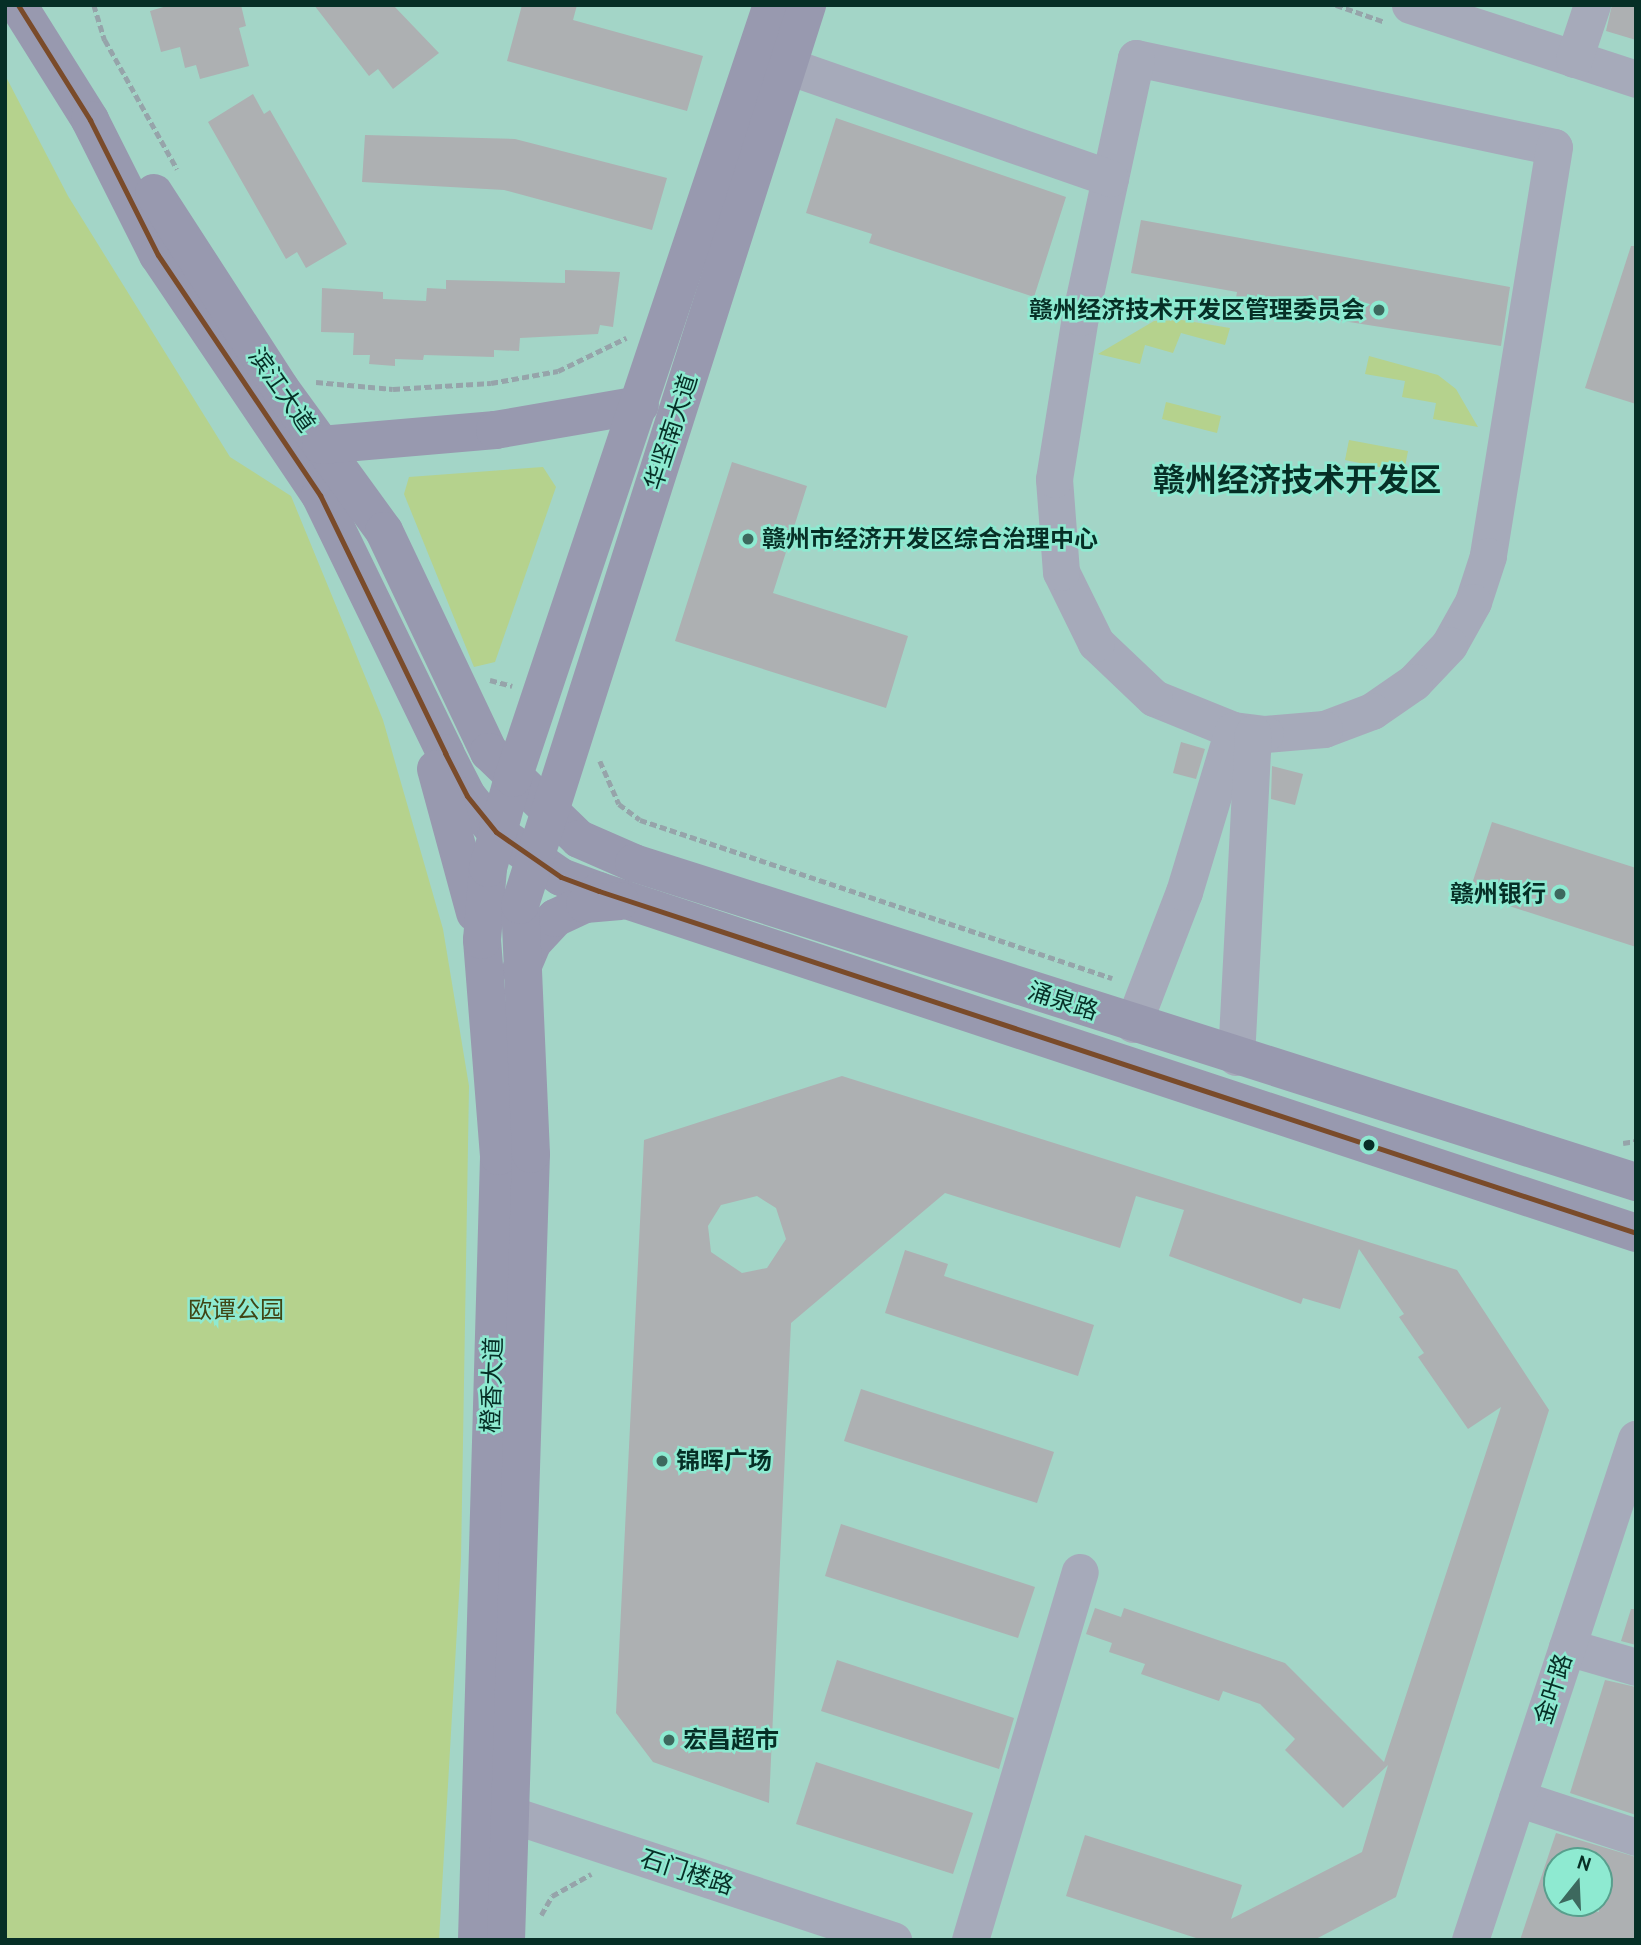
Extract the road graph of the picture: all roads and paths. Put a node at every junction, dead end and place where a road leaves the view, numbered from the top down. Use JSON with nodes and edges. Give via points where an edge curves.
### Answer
{"nodes":[{"id":1,"x":18,"y":5,"type":"edge"},
{"id":2,"x":41,"y":5,"type":"edge"},
{"id":3,"x":94,"y":5,"type":"edge"},
{"id":4,"x":772,"y":5,"type":"edge"},
{"id":5,"x":807,"y":5,"type":"edge"},
{"id":6,"x":1410,"y":5,"type":"edge"},
{"id":7,"x":1592,"y":5,"type":"edge"},
{"id":8,"x":1574,"y":59,"type":"junction"},
{"id":9,"x":788,"y":66,"type":"junction"},
{"id":10,"x":1636,"y":79,"type":"edge"},
{"id":11,"x":181,"y":176,"type":"dead end"},
{"id":12,"x":1110,"y":178,"type":"junction"},
{"id":13,"x":636,"y":331,"type":"dead end"},
{"id":14,"x":306,"y":377,"type":"dead end"},
{"id":15,"x":640,"y":405,"type":"junction"},
{"id":16,"x":321,"y":445,"type":"junction"},
{"id":17,"x":393,"y":645,"type":"junction"},
{"id":18,"x":1243,"y":732,"type":"junction"},
{"id":19,"x":599,"y":748,"type":"dead end"},
{"id":20,"x":513,"y":778,"type":"junction"},
{"id":21,"x":548,"y":814,"type":"junction"},
{"id":22,"x":496,"y":832,"type":"junction"},
{"id":23,"x":533,"y":858,"type":"junction"},
{"id":24,"x":636,"y":904,"type":"junction"},
{"id":25,"x":482,"y":940,"type":"junction"},
{"id":26,"x":520,"y":972,"type":"junction"},
{"id":27,"x":1140,"y":1007,"type":"junction"},
{"id":28,"x":1236,"y":1057,"type":"junction"},
{"id":29,"x":1636,"y":1141,"type":"edge"},
{"id":30,"x":1617,"y":1143,"type":"dead end"},
{"id":31,"x":1636,"y":1182,"type":"edge"},
{"id":32,"x":1636,"y":1233,"type":"edge"},
{"id":33,"x":1636,"y":1439,"type":"edge"},
{"id":34,"x":1629,"y":1488,"type":"edge"},
{"id":35,"x":1080,"y":1572,"type":"dead end"},
{"id":36,"x":1567,"y":1647,"type":"junction"},
{"id":37,"x":1636,"y":1667,"type":"edge"},
{"id":38,"x":1517,"y":1798,"type":"junction"},
{"id":39,"x":495,"y":1809,"type":"junction"},
{"id":40,"x":1636,"y":1837,"type":"edge"},
{"id":41,"x":596,"y":1873,"type":"dead end"},
{"id":42,"x":520,"y":1934,"type":"edge"},
{"id":43,"x":477,"y":1940,"type":"edge"},
{"id":44,"x":893,"y":1940,"type":"edge"},
{"id":45,"x":970,"y":1940,"type":"edge"},
{"id":46,"x":1470,"y":1940,"type":"edge"}],
"edges":[{"from":1,"to":17,"type":"main road","name":"滨江大道","via":[[90,120],[158,255],[320,495]]},
{"from":2,"to":16,"type":"main road","name":"滨江大道","via":[[185,248]]},
{"from":3,"to":11,"type":"path","via":[[106,40]]},
{"from":4,"to":15,"type":"main road","name":"华坚南大道"},
{"from":5,"to":9,"type":"main road","name":"华坚南大道"},
{"from":6,"to":8,"type":"street"},
{"from":7,"to":8,"type":"street"},
{"from":8,"to":10,"type":"street"},
{"from":9,"to":12,"type":"street"},
{"from":9,"to":21,"type":"main road","name":"华坚南大道"},
{"from":12,"to":18,"type":"street","via":[[1054,479],[1061,572],[1096,643],[1132,682],[1180,713]]},
{"from":12,"to":18,"type":"street","via":[[1136,58],[1554,147],[1488,556],[1474,603],[1433,665],[1383,704],[1324,729]]},
{"from":13,"to":14,"type":"path","via":[[602,354],[558,371],[491,383],[344,388]]},
{"from":15,"to":16,"type":"main road","via":[[495,430]]},
{"from":15,"to":20,"type":"main road","name":"华坚南大道"},
{"from":16,"to":20,"type":"main road","name":"滨江大道","via":[[384,531],[470,717],[489,752]]},
{"from":17,"to":22,"type":"main road","name":"滨江大道","via":[[467,796]]},
{"from":17,"to":25,"type":"main road","via":[[446,799]]},
{"from":18,"to":27,"type":"street"},
{"from":18,"to":28,"type":"street"},
{"from":19,"to":27,"type":"path","via":[[612,792],[640,820]]},
{"from":20,"to":21,"type":"main road","name":"涌泉路"},
{"from":20,"to":22,"type":"main road","name":"华坚南大道"},
{"from":21,"to":23,"type":"main road","name":"华坚南大道"},
{"from":21,"to":27,"type":"main road","name":"涌泉路","via":[[612,855]]},
{"from":22,"to":23,"type":"main road","name":"涌泉路"},
{"from":22,"to":25,"type":"main road","name":"橙香大道"},
{"from":23,"to":24,"type":"main road","name":"涌泉路","via":[[561,877]]},
{"from":23,"to":26,"type":"main road","name":"橙香大道","via":[[520,905]]},
{"from":24,"to":26,"type":"main road","via":[[602,901],[569,910],[538,936]]},
{"from":24,"to":32,"type":"main road","name":"涌泉路"},
{"from":25,"to":39,"type":"main road","name":"橙香大道","via":[[499,1156]]},
{"from":26,"to":39,"type":"main road","name":"橙香大道","via":[[531,1154]]},
{"from":27,"to":28,"type":"main road","name":"涌泉路"},
{"from":28,"to":31,"type":"main road","name":"涌泉路"},
{"from":29,"to":30,"type":"path"},
{"from":33,"to":34,"type":"street","name":"金叶路"},
{"from":34,"to":36,"type":"street","name":"金叶路"},
{"from":35,"to":45,"type":"street"},
{"from":36,"to":37,"type":"street"},
{"from":36,"to":38,"type":"street","name":"金叶路"},
{"from":38,"to":40,"type":"street"},
{"from":38,"to":46,"type":"street","name":"金叶路"},
{"from":39,"to":42,"type":"main road","name":"橙香大道"},
{"from":39,"to":43,"type":"main road","name":"橙香大道"},
{"from":39,"to":44,"type":"street","name":"石门楼路"},
{"from":41,"to":42,"type":"path","via":[[574,1879],[552,1896]]}]}
